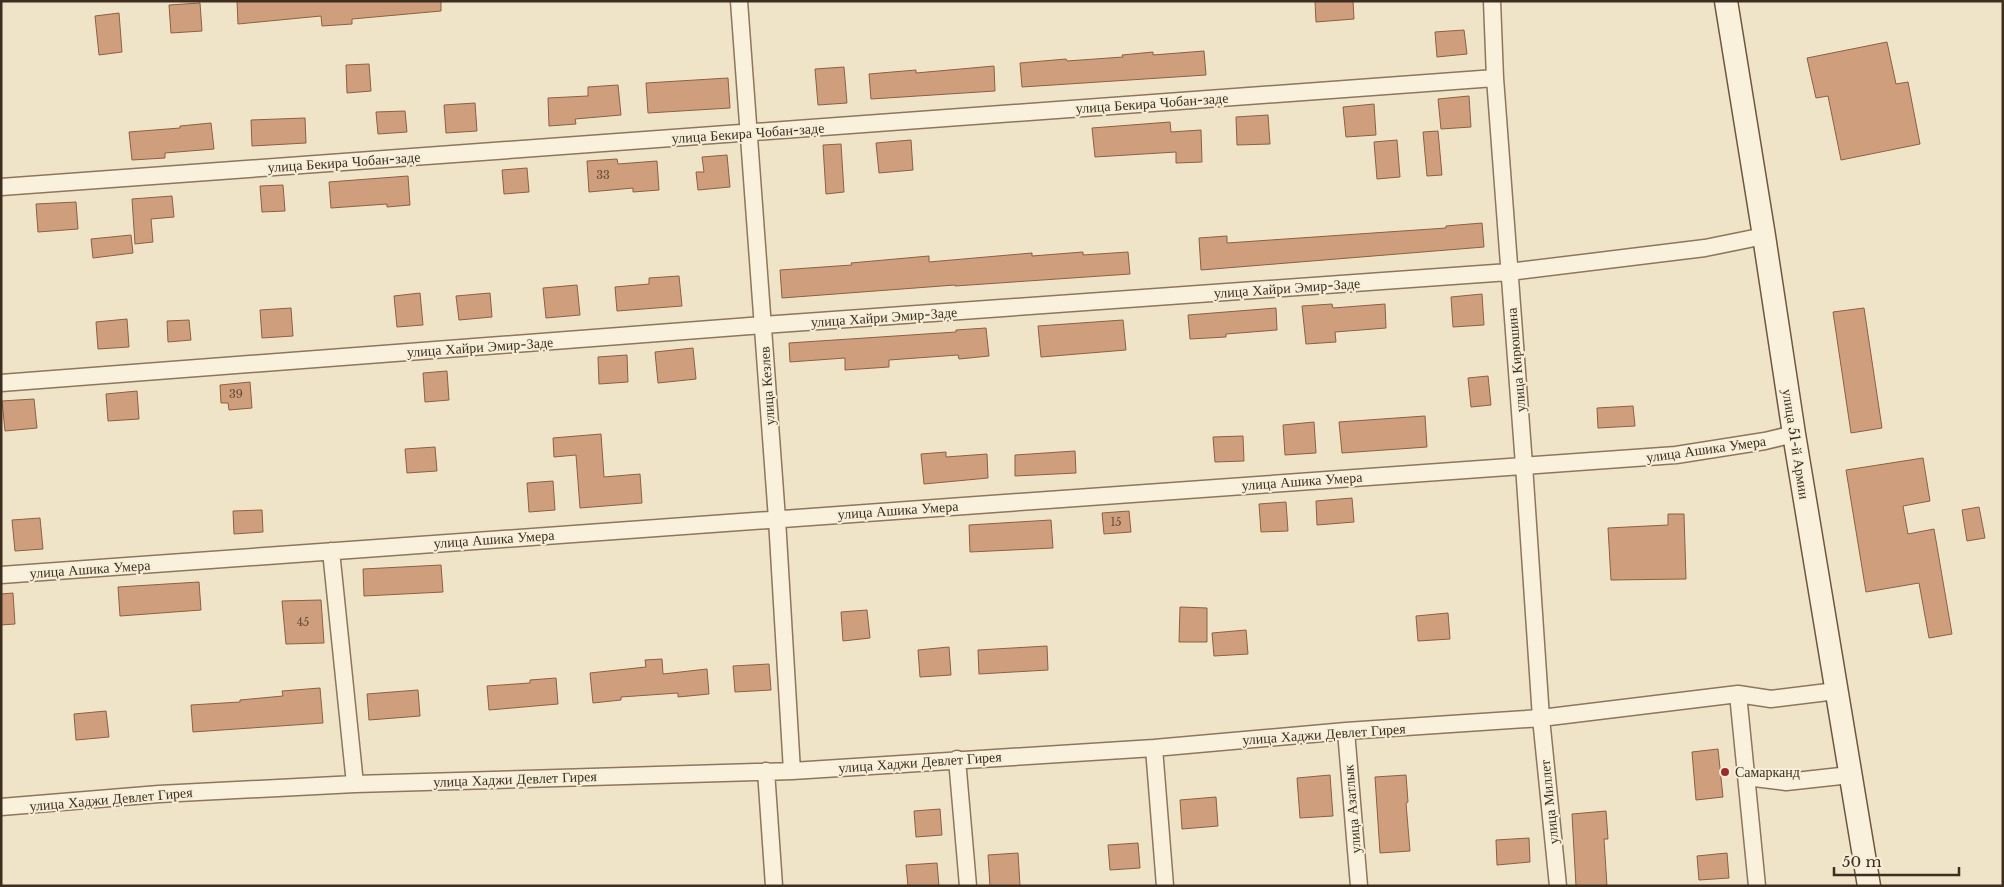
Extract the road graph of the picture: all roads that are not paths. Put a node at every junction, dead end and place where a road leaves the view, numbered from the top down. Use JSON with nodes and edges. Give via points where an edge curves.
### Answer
{"nodes":[{"id":1,"x":739,"y":1,"type":"edge"},
{"id":2,"x":1492,"y":1,"type":"edge"},
{"id":3,"x":1726,"y":1,"type":"edge"},
{"id":4,"x":1495,"y":78,"type":"junction"},
{"id":5,"x":748,"y":133,"type":"junction"},
{"id":6,"x":1,"y":187,"type":"edge"},
{"id":7,"x":1764,"y":236,"type":"junction"},
{"id":8,"x":1509,"y":272,"type":"junction"},
{"id":9,"x":763,"y":325,"type":"junction"},
{"id":10,"x":1,"y":383,"type":"edge"},
{"id":11,"x":1794,"y":434,"type":"junction"},
{"id":12,"x":1524,"y":465,"type":"junction"},
{"id":13,"x":777,"y":519,"type":"junction"},
{"id":14,"x":331,"y":551,"type":"junction"},
{"id":15,"x":1,"y":575,"type":"edge"},
{"id":16,"x":1836,"y":691,"type":"junction"},
{"id":17,"x":1738,"y":694,"type":"junction"},
{"id":18,"x":1541,"y":718,"type":"junction"},
{"id":19,"x":1346,"y":731,"type":"junction"},
{"id":20,"x":1154,"y":748,"type":"junction"},
{"id":21,"x":957,"y":759,"type":"junction"},
{"id":22,"x":766,"y":771,"type":"junction"},
{"id":23,"x":792,"y":771,"type":"junction"},
{"id":24,"x":1850,"y":775,"type":"junction"},
{"id":25,"x":1746,"y":778,"type":"junction"},
{"id":26,"x":355,"y":784,"type":"junction"},
{"id":27,"x":1,"y":807,"type":"edge"},
{"id":28,"x":774,"y":886,"type":"edge"},
{"id":29,"x":968,"y":886,"type":"edge"},
{"id":30,"x":1165,"y":886,"type":"edge"},
{"id":31,"x":1359,"y":886,"type":"edge"},
{"id":32,"x":1558,"y":886,"type":"edge"},
{"id":33,"x":1756,"y":886,"type":"edge"},
{"id":34,"x":1869,"y":886,"type":"edge"}],
"edges":[{"from":1,"to":5,"type":"street","name":"улица Кезлев"},
{"from":2,"to":4,"type":"street","name":"улица Кирюшина"},
{"from":3,"to":7,"type":"main road","name":"улица 51-й Армии"},
{"from":4,"to":5,"type":"street","name":"улица Бекира Чобан-заде"},
{"from":4,"to":8,"type":"street","name":"улица Кирюшина"},
{"from":5,"to":6,"type":"street","name":"улица Бекира Чобан-заде"},
{"from":5,"to":9,"type":"street","name":"улица Кезлев"},
{"from":7,"to":8,"type":"street","name":"улица Хайри Эмир-Заде","via":[[1704,248]]},
{"from":7,"to":11,"type":"main road","name":"улица 51-й Армии"},
{"from":8,"to":9,"type":"street","name":"улица Хайри Эмир-Заде"},
{"from":8,"to":12,"type":"street","name":"улица Кирюшина"},
{"from":9,"to":10,"type":"street","name":"улица Хайри Эмир-Заде"},
{"from":9,"to":13,"type":"street","name":"улица Кезлев"},
{"from":11,"to":12,"type":"street","name":"улица Ашика Умера","via":[[1764,442],[1676,455]]},
{"from":11,"to":16,"type":"main road","name":"улица 51-й Армии"},
{"from":12,"to":13,"type":"street","name":"улица Ашика Умера"},
{"from":12,"to":18,"type":"street","name":"улица Кирюшина"},
{"from":13,"to":14,"type":"street","name":"улица Ашика Умера"},
{"from":13,"to":23,"type":"street","name":"улица Кезлев"},
{"from":14,"to":15,"type":"street","name":"улица Ашика Умера"},
{"from":14,"to":26,"type":"street"},
{"from":16,"to":17,"type":"street","name":"улица Хаджи Девлет Гирея","via":[[1771,699]]},
{"from":16,"to":24,"type":"main road","name":"улица 51-й Армии"},
{"from":17,"to":18,"type":"street","name":"улица Хаджи Девлет Гирея"},
{"from":17,"to":25,"type":"street"},
{"from":18,"to":19,"type":"street","name":"улица Хаджи Девлет Гирея"},
{"from":18,"to":32,"type":"street","name":"улица Миллет"},
{"from":19,"to":20,"type":"street","name":"улица Хаджи Девлет Гирея"},
{"from":19,"to":31,"type":"street","name":"улица Азатлык"},
{"from":20,"to":21,"type":"street","name":"улица Хаджи Девлет Гирея"},
{"from":20,"to":30,"type":"street"},
{"from":21,"to":23,"type":"street","name":"улица Хаджи Девлет Гирея"},
{"from":21,"to":29,"type":"street"},
{"from":22,"to":23,"type":"street","name":"улица Хаджи Девлет Гирея"},
{"from":22,"to":26,"type":"street","name":"улица Хаджи Девлет Гирея"},
{"from":22,"to":28,"type":"street"},
{"from":24,"to":25,"type":"street","via":[[1786,782]]},
{"from":24,"to":34,"type":"main road","name":"улица 51-й Армии"},
{"from":25,"to":33,"type":"street"},
{"from":26,"to":27,"type":"street","name":"улица Хаджи Девлет Гирея","via":[[159,794]]}]}
